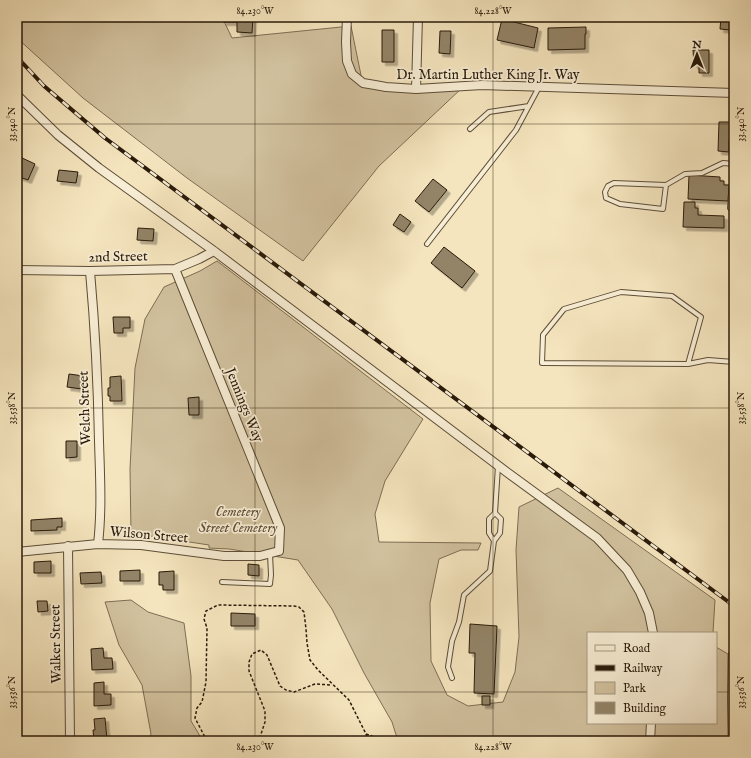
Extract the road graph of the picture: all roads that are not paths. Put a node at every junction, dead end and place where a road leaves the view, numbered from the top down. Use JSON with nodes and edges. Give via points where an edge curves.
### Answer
{"nodes":[{"id":1,"x":347,"y":17,"type":"edge"},
{"id":2,"x":418,"y":17,"type":"edge"},
{"id":3,"x":539,"y":86,"type":"junction"},
{"id":4,"x":416,"y":89,"type":"junction"},
{"id":5,"x":734,"y":93,"type":"edge"},
{"id":6,"x":17,"y":95,"type":"edge"},
{"id":7,"x":529,"y":106,"type":"junction"},
{"id":8,"x":470,"y":129,"type":"dead end"},
{"id":9,"x":734,"y":164,"type":"edge"},
{"id":10,"x":734,"y":183,"type":"edge"},
{"id":11,"x":666,"y":185,"type":"junction"},
{"id":12,"x":734,"y":209,"type":"edge"},
{"id":13,"x":427,"y":244,"type":"dead end"},
{"id":14,"x":214,"y":251,"type":"junction"},
{"id":15,"x":175,"y":269,"type":"junction"},
{"id":16,"x":17,"y":270,"type":"edge"},
{"id":17,"x":90,"y":271,"type":"junction"},
{"id":18,"x":734,"y":362,"type":"edge"},
{"id":19,"x":688,"y":364,"type":"junction"},
{"id":20,"x":498,"y":465,"type":"junction"},
{"id":21,"x":495,"y":513,"type":"junction"},
{"id":22,"x":494,"y":541,"type":"junction"},
{"id":23,"x":98,"y":544,"type":"junction"},
{"id":24,"x":68,"y":546,"type":"junction"},
{"id":25,"x":17,"y":552,"type":"edge"},
{"id":26,"x":279,"y":552,"type":"joint"},
{"id":27,"x":270,"y":554,"type":"junction"},
{"id":28,"x":222,"y":582,"type":"dead end"},
{"id":29,"x":653,"y":632,"type":"edge"},
{"id":30,"x":734,"y":654,"type":"edge"},
{"id":31,"x":734,"y":660,"type":"edge"},
{"id":32,"x":452,"y":678,"type":"dead end"},
{"id":33,"x":651,"y":724,"type":"edge"},
{"id":34,"x":70,"y":741,"type":"edge"},
{"id":35,"x":650,"y":741,"type":"edge"},
{"id":36,"x":734,"y":741,"type":"edge"}],
"edges":[{"from":1,"to":4,"type":"street","name":"Dr. Martin Luther King Jr. Way","via":[[347,61],[352,74],[364,83]]},
{"from":2,"to":4,"type":"street"},
{"from":3,"to":4,"type":"street","name":"Dr. Martin Luther King Jr. Way","via":[[482,85]]},
{"from":3,"to":5,"type":"street","name":"Dr. Martin Luther King Jr. Way"},
{"from":3,"to":7,"type":"lane"},
{"from":6,"to":14,"type":"street","via":[[58,135],[93,163]]},
{"from":7,"to":8,"type":"lane","via":[[489,112]]},
{"from":7,"to":13,"type":"lane","via":[[516,130]]},
{"from":9,"to":11,"type":"lane","via":[[723,163],[702,173],[685,174]]},
{"from":10,"to":12,"type":"lane","via":[[730,208]]},
{"from":11,"to":11,"type":"lane","via":[[614,183],[608,186],[605,192],[606,198],[620,204],[663,209]]},
{"from":14,"to":15,"type":"street","name":"2nd Street"},
{"from":14,"to":20,"type":"street"},
{"from":15,"to":17,"type":"street","name":"2nd Street"},
{"from":15,"to":26,"type":"street","name":"Jennings Way","via":[[280,528]]},
{"from":16,"to":17,"type":"street","name":"2nd Street"},
{"from":17,"to":23,"type":"street","name":"Welch Street","via":[[99,410]]},
{"from":18,"to":19,"type":"lane","via":[[708,360]]},
{"from":19,"to":19,"type":"lane","via":[[542,363],[543,335],[564,309],[621,292],[672,296],[701,317]]},
{"from":20,"to":21,"type":"lane"},
{"from":20,"to":29,"type":"street","via":[[597,538],[627,570],[649,613]]},
{"from":21,"to":22,"type":"lane","via":[[489,519],[489,533]]},
{"from":21,"to":22,"type":"lane","via":[[501,518],[500,533]]},
{"from":22,"to":32,"type":"lane","via":[[490,571],[464,595],[448,667]]},
{"from":23,"to":24,"type":"street","name":"Wilson Street"},
{"from":23,"to":27,"type":"street","name":"Wilson Street","via":[[141,545],[224,556]]},
{"from":24,"to":25,"type":"street","name":"Wilson Street"},
{"from":24,"to":34,"type":"street","name":"Walker Street"},
{"from":26,"to":27,"type":"street","name":"Wilson Street"},
{"from":27,"to":28,"type":"lane","via":[[270,584]]},
{"from":30,"to":31,"type":"street"},
{"from":31,"to":36,"type":"street"},
{"from":33,"to":35,"type":"street"}]}
